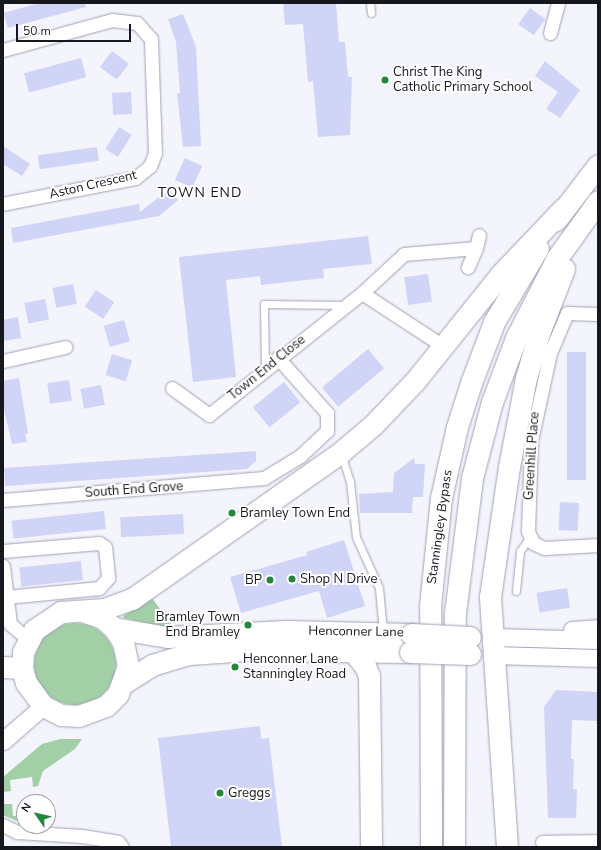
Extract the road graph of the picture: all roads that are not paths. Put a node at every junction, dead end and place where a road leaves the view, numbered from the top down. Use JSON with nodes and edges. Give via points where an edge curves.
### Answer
{"nodes":[{"id":1,"x":370,"y":3,"type":"edge"},
{"id":2,"x":558,"y":3,"type":"edge"},
{"id":3,"x":371,"y":13,"type":"dead end"},
{"id":4,"x":550,"y":33,"type":"dead end"},
{"id":5,"x":3,"y":50,"type":"edge"},
{"id":6,"x":598,"y":165,"type":"edge"},
{"id":7,"x":3,"y":204,"type":"edge"},
{"id":8,"x":593,"y":206,"type":"edge"},
{"id":9,"x":563,"y":209,"type":"junction"},
{"id":10,"x":479,"y":235,"type":"dead end"},
{"id":11,"x":476,"y":248,"type":"junction"},
{"id":12,"x":468,"y":267,"type":"dead end"},
{"id":13,"x":362,"y":293,"type":"junction"},
{"id":14,"x":344,"y":305,"type":"junction"},
{"id":15,"x":598,"y":314,"type":"edge"},
{"id":16,"x":443,"y":346,"type":"junction"},
{"id":17,"x":65,"y":347,"type":"dead end"},
{"id":18,"x":278,"y":358,"type":"junction"},
{"id":19,"x":3,"y":361,"type":"edge"},
{"id":20,"x":265,"y":369,"type":"junction"},
{"id":21,"x":172,"y":388,"type":"dead end"},
{"id":22,"x":341,"y":452,"type":"junction"},
{"id":23,"x":3,"y":500,"type":"edge"},
{"id":24,"x":529,"y":538,"type":"junction"},
{"id":25,"x":598,"y":546,"type":"edge"},
{"id":26,"x":3,"y":551,"type":"edge"},
{"id":27,"x":3,"y":566,"type":"edge"},
{"id":28,"x":516,"y":591,"type":"dead end"},
{"id":29,"x":6,"y":597,"type":"junction"},
{"id":30,"x":82,"y":611,"type":"junction"},
{"id":31,"x":114,"y":628,"type":"junction"},
{"id":32,"x":598,"y":628,"type":"edge"},
{"id":33,"x":383,"y":633,"type":"junction"},
{"id":34,"x":547,"y":637,"type":"junction"},
{"id":35,"x":28,"y":639,"type":"junction"},
{"id":36,"x":598,"y":640,"type":"edge"},
{"id":37,"x":410,"y":643,"type":"junction"},
{"id":38,"x":495,"y":646,"type":"junction"},
{"id":39,"x":352,"y":650,"type":"junction"},
{"id":40,"x":598,"y":658,"type":"edge"},
{"id":41,"x":13,"y":668,"type":"edge"},
{"id":42,"x":124,"y":682,"type":"junction"},
{"id":43,"x":43,"y":706,"type":"junction"},
{"id":44,"x":3,"y":741,"type":"edge"},
{"id":45,"x":3,"y":825,"type":"edge"},
{"id":46,"x":598,"y":841,"type":"edge"},
{"id":47,"x":542,"y":842,"type":"dead end"},
{"id":48,"x":122,"y":847,"type":"edge"},
{"id":49,"x":371,"y":847,"type":"edge"},
{"id":50,"x":431,"y":847,"type":"edge"},
{"id":51,"x":454,"y":847,"type":"edge"},
{"id":52,"x":507,"y":847,"type":"edge"}],
"edges":[{"from":1,"to":3,"type":"lane"},
{"from":2,"to":4,"type":"street"},
{"from":5,"to":7,"type":"street","name":"Aston Crescent","via":[[112,20],[137,22],[151,39],[155,153],[150,166],[135,178]]},
{"from":6,"to":9,"type":"main road"},
{"from":8,"to":38,"type":"main road","via":[[551,301],[526,378],[509,467],[490,597],[490,617]]},
{"from":8,"to":51,"type":"main road","name":"Stanningley Bypass","via":[[537,292],[516,338],[492,402],[472,478],[455,614]]},
{"from":9,"to":16,"type":"main road","via":[[501,274]]},
{"from":9,"to":50,"type":"main road","name":"Stanningley Bypass","via":[[494,322],[457,427],[441,498],[430,606]]},
{"from":10,"to":11,"type":"street"},
{"from":11,"to":12,"type":"street"},
{"from":11,"to":13,"type":"street","name":"Town End Close","via":[[404,254]]},
{"from":13,"to":14,"type":"street","name":"Town End Close"},
{"from":13,"to":16,"type":"street"},
{"from":14,"to":18,"type":"street","name":"Town End Close"},
{"from":14,"to":20,"type":"lane","via":[[264,304]]},
{"from":15,"to":24,"type":"street","name":"Greenhill Place","via":[[567,313],[550,353],[531,441]]},
{"from":16,"to":22,"type":"main road","via":[[374,424]]},
{"from":17,"to":19,"type":"street"},
{"from":18,"to":20,"type":"street","name":"Town End Close"},
{"from":18,"to":23,"type":"street","name":"South End Grove","via":[[327,413],[327,431],[300,456],[264,478]]},
{"from":20,"to":21,"type":"street","name":"Town End Close","via":[[209,415]]},
{"from":22,"to":30,"type":"main road","via":[[132,599],[104,609]]},
{"from":22,"to":33,"type":"lane","via":[[350,482],[356,537],[379,588]]},
{"from":24,"to":25,"type":"street","via":[[538,547],[544,548]]},
{"from":24,"to":28,"type":"lane","via":[[520,550]]},
{"from":26,"to":29,"type":"street","via":[[100,543],[105,547],[108,578],[99,588]]},
{"from":27,"to":29,"type":"street"},
{"from":29,"to":35,"type":"street","via":[[10,624]]},
{"from":30,"to":31,"type":"main road","via":[[101,617]]},
{"from":30,"to":35,"type":"main road","via":[[51,616]]},
{"from":31,"to":33,"type":"main road","name":"Henconner Lane","via":[[167,637],[259,632]]},
{"from":31,"to":42,"type":"main road","via":[[127,653]]},
{"from":32,"to":34,"type":"street"},
{"from":33,"to":37,"type":"main road","name":"Henconner Lane"},
{"from":34,"to":36,"type":"street","name":"Henconner Lane"},
{"from":34,"to":38,"type":"street","name":"Henconner Lane"},
{"from":35,"to":41,"type":"main road"},
{"from":37,"to":38,"type":"main road","name":"Henconner Lane","bridge":true},
{"from":37,"to":39,"type":"main road","name":"Henconner Lane"},
{"from":38,"to":40,"type":"street","name":"Henconner Lane"},
{"from":38,"to":52,"type":"main road"},
{"from":39,"to":42,"type":"main road","name":"Henconner Lane","via":[[249,650],[188,654],[152,665]]},
{"from":39,"to":49,"type":"main road","via":[[365,666],[369,676]]},
{"from":41,"to":43,"type":"main road"},
{"from":42,"to":43,"type":"main road","via":[[106,706],[92,714],[61,715]]},
{"from":43,"to":44,"type":"street"},
{"from":45,"to":48,"type":"street","via":[[17,832],[82,836],[118,842]]},
{"from":46,"to":47,"type":"street"}]}
